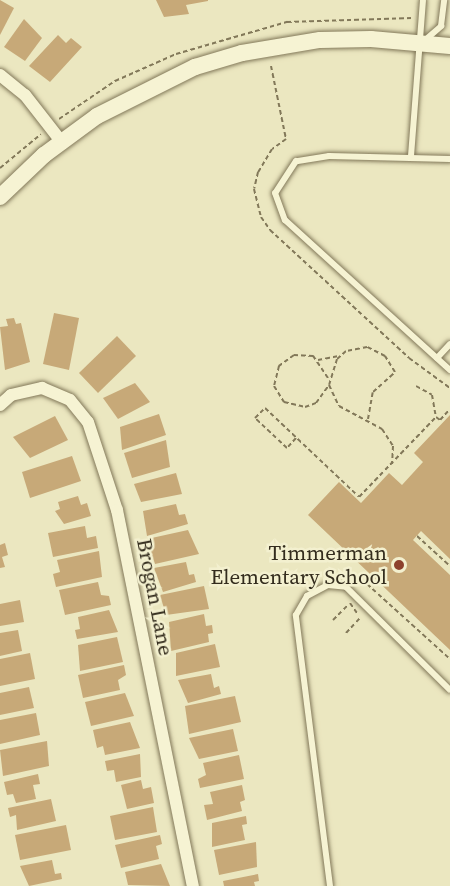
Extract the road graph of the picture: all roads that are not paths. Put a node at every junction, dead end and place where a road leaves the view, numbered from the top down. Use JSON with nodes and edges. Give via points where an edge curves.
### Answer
{"nodes":[{"id":1,"x":423,"y":0,"type":"edge"},
{"id":2,"x":444,"y":0,"type":"edge"},
{"id":3,"x":422,"y":44,"type":"junction"},
{"id":4,"x":450,"y":46,"type":"edge"},
{"id":5,"x":0,"y":75,"type":"edge"},
{"id":6,"x":61,"y":141,"type":"junction"},
{"id":7,"x":411,"y":156,"type":"junction"},
{"id":8,"x":450,"y":159,"type":"edge"},
{"id":9,"x":0,"y":197,"type":"edge"},
{"id":10,"x":450,"y":344,"type":"edge"},
{"id":11,"x":437,"y":358,"type":"junction"},
{"id":12,"x":450,"y":370,"type":"edge"},
{"id":13,"x":0,"y":405,"type":"edge"},
{"id":14,"x":450,"y":690,"type":"edge"},
{"id":15,"x":193,"y":886,"type":"edge"},
{"id":16,"x":330,"y":886,"type":"edge"}],
"edges":[{"from":1,"to":3,"type":"lane"},
{"from":2,"to":3,"type":"lane","via":[[441,26]]},
{"from":3,"to":4,"type":"street"},
{"from":3,"to":6,"type":"street","via":[[320,40],[242,53],[195,67],[140,92]]},
{"from":3,"to":7,"type":"lane"},
{"from":5,"to":6,"type":"street","via":[[25,95]]},
{"from":6,"to":9,"type":"street"},
{"from":7,"to":8,"type":"lane"},
{"from":7,"to":11,"type":"lane","via":[[329,156],[296,161],[275,193],[285,220]]},
{"from":10,"to":11,"type":"lane"},
{"from":11,"to":12,"type":"lane"},
{"from":13,"to":15,"type":"street","name":"Brogan Lane","via":[[11,395],[42,388],[70,400],[88,422],[117,510]]},
{"from":14,"to":16,"type":"lane","via":[[346,587],[328,585],[307,596],[296,615]]}]}
